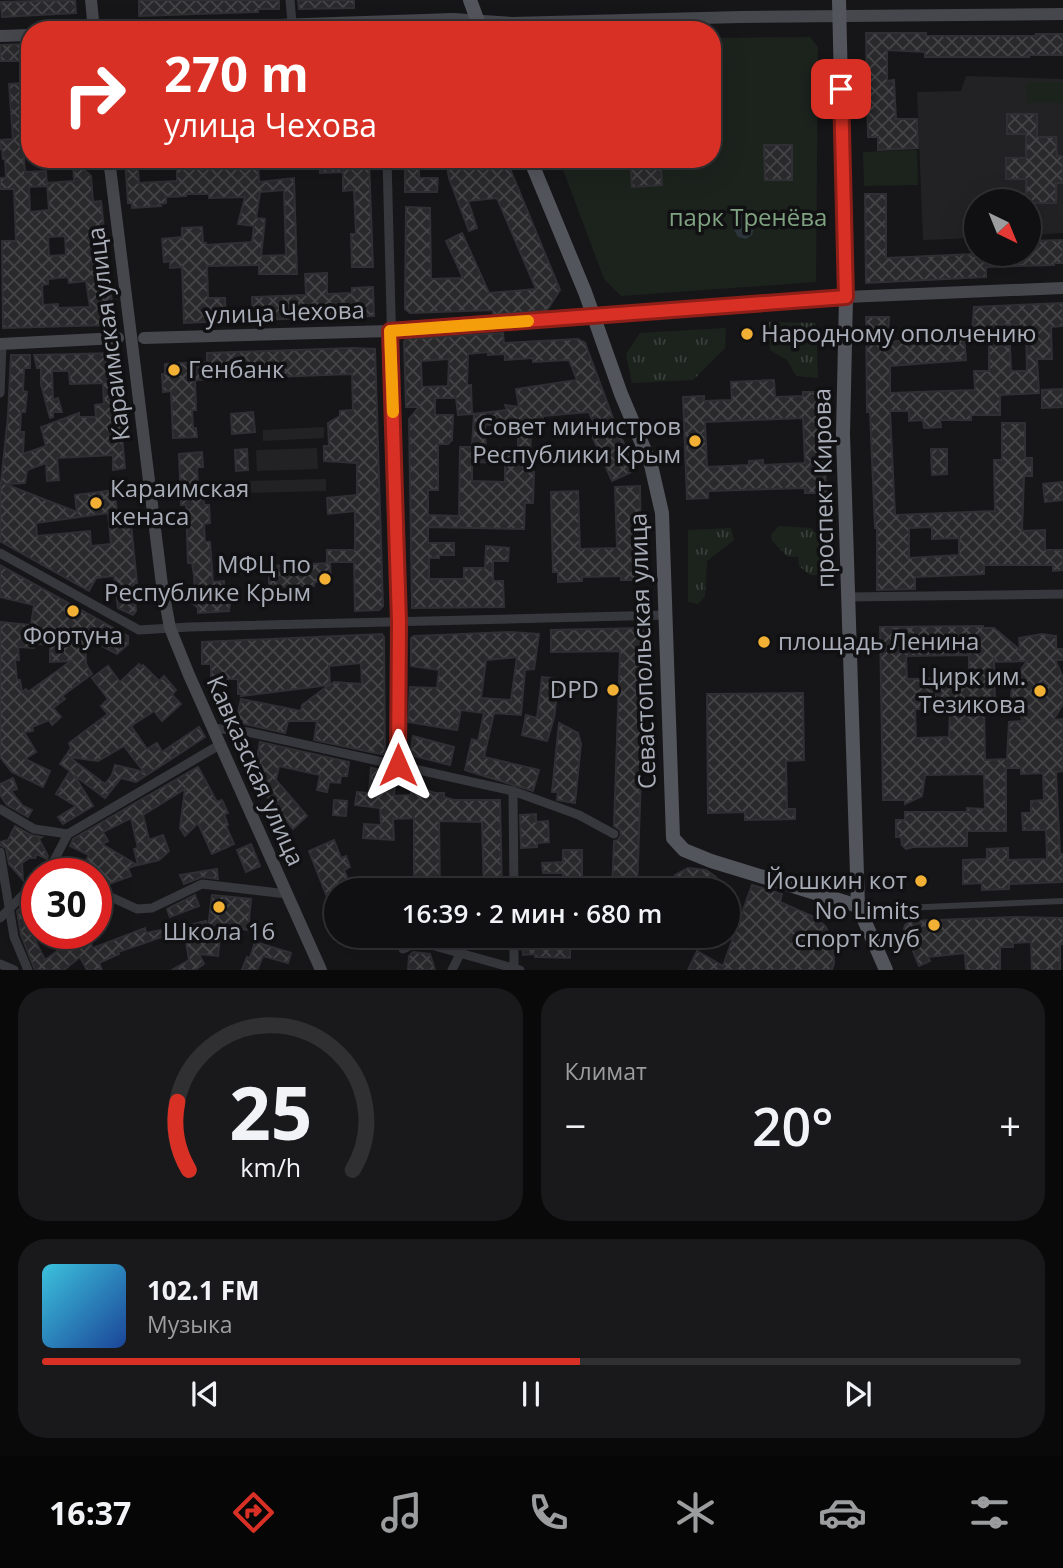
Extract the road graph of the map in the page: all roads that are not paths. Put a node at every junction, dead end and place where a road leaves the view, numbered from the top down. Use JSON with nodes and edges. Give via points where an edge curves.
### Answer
{"nodes":[{"id":1,"x":91,"y":0,"type":"edge"},
{"id":2,"x":290,"y":0,"type":"edge"},
{"id":3,"x":470,"y":0,"type":"edge"},
{"id":4,"x":839,"y":0,"type":"edge"},
{"id":5,"x":1063,"y":14,"type":"edge"},
{"id":6,"x":839,"y":17,"type":"junction"},
{"id":7,"x":93,"y":21,"type":"edge"},
{"id":8,"x":292,"y":21,"type":"edge"},
{"id":9,"x":430,"y":21,"type":"edge"},
{"id":10,"x":461,"y":21,"type":"edge"},
{"id":11,"x":478,"y":21,"type":"edge"},
{"id":12,"x":679,"y":21,"type":"edge"},
{"id":13,"x":21,"y":35,"type":"edge"},
{"id":14,"x":0,"y":36,"type":"edge"},
{"id":15,"x":110,"y":168,"type":"edge"},
{"id":16,"x":387,"y":168,"type":"edge"},
{"id":17,"x":534,"y":168,"type":"edge"},
{"id":18,"x":1063,"y":288,"type":"edge"},
{"id":19,"x":846,"y":297,"type":"junction"},
{"id":20,"x":595,"y":317,"type":"junction"},
{"id":21,"x":390,"y":331,"type":"junction"},
{"id":22,"x":118,"y":338,"type":"dead end"},
{"id":23,"x":144,"y":338,"type":"dead end"},
{"id":24,"x":1,"y":344,"type":"edge"},
{"id":25,"x":0,"y":393,"type":"edge"},
{"id":26,"x":0,"y":553,"type":"edge"},
{"id":27,"x":1063,"y":594,"type":"edge"},
{"id":28,"x":849,"y":597,"type":"junction"},
{"id":29,"x":666,"y":615,"type":"junction"},
{"id":30,"x":399,"y":622,"type":"junction"},
{"id":31,"x":170,"y":628,"type":"junction"},
{"id":32,"x":213,"y":728,"type":"junction"},
{"id":33,"x":220,"y":744,"type":"junction"},
{"id":34,"x":398,"y":765,"type":"junction"},
{"id":35,"x":513,"y":791,"type":"junction"},
{"id":36,"x":0,"y":809,"type":"edge"},
{"id":37,"x":68,"y":834,"type":"junction"},
{"id":38,"x":614,"y":834,"type":"dead end"},
{"id":39,"x":0,"y":852,"type":"edge"},
{"id":40,"x":54,"y":858,"type":"edge"},
{"id":41,"x":514,"y":878,"type":"edge"},
{"id":42,"x":287,"y":894,"type":"junction"},
{"id":43,"x":112,"y":897,"type":"edge"},
{"id":44,"x":21,"y":898,"type":"edge"},
{"id":45,"x":1063,"y":901,"type":"edge"},
{"id":46,"x":858,"y":906,"type":"junction"},
{"id":47,"x":10,"y":909,"type":"junction"},
{"id":48,"x":0,"y":918,"type":"edge"},
{"id":49,"x":515,"y":948,"type":"edge"},
{"id":50,"x":403,"y":949,"type":"dead end"},
{"id":51,"x":460,"y":954,"type":"junction"},
{"id":52,"x":0,"y":964,"type":"edge"},
{"id":53,"x":517,"y":969,"type":"edge"},
{"id":54,"x":13,"y":970,"type":"edge"},
{"id":55,"x":28,"y":970,"type":"edge"},
{"id":56,"x":321,"y":970,"type":"edge"},
{"id":57,"x":452,"y":970,"type":"edge"},
{"id":58,"x":886,"y":970,"type":"edge"}],
"edges":[{"from":1,"to":7,"type":"main road"},
{"from":2,"to":8,"type":"street"},
{"from":3,"to":11,"type":"main road"},
{"from":4,"to":6,"type":"main road","name":"проспект Кирова"},
{"from":5,"to":6,"type":"main road"},
{"from":6,"to":12,"type":"main road"},
{"from":6,"to":19,"type":"main road","name":"проспект Кирова"},
{"from":9,"to":10,"type":"main road"},
{"from":13,"to":14,"type":"main road"},
{"from":15,"to":31,"type":"main road","name":"Караимская улица"},
{"from":16,"to":21,"type":"street"},
{"from":17,"to":20,"type":"main road","name":"Севастопольская улица"},
{"from":18,"to":19,"type":"main road","name":"улица Чехова"},
{"from":19,"to":20,"type":"main road","name":"улица Чехова"},
{"from":19,"to":28,"type":"main road","name":"проспект Кирова","via":[[843,434]]},
{"from":20,"to":21,"type":"main road","name":"улица Чехова"},
{"from":20,"to":29,"type":"main road","name":"Севастопольская улица","via":[[651,464],[662,513]]},
{"from":21,"to":23,"type":"main road","name":"улица Чехова"},
{"from":21,"to":30,"type":"street"},
{"from":22,"to":24,"type":"main road"},
{"from":24,"to":25,"type":"street"},
{"from":26,"to":31,"type":"street","via":[[139,630]]},
{"from":27,"to":28,"type":"street"},
{"from":28,"to":46,"type":"main road","name":"проспект Кирова"},
{"from":29,"to":30,"type":"street"},
{"from":29,"to":46,"type":"main road","name":"Севастопольская улица","via":[[676,844],[711,861]]},
{"from":30,"to":31,"type":"street"},
{"from":30,"to":34,"type":"street"},
{"from":31,"to":32,"type":"main road","name":"Кавказская улица"},
{"from":32,"to":33,"type":"main road","name":"Кавказская улица"},
{"from":32,"to":34,"type":"street"},
{"from":33,"to":37,"type":"street"},
{"from":33,"to":42,"type":"main road","name":"Кавказская улица"},
{"from":34,"to":35,"type":"street"},
{"from":35,"to":38,"type":"street","via":[[579,815]]},
{"from":35,"to":41,"type":"street"},
{"from":36,"to":37,"type":"street","via":[[34,829]]},
{"from":37,"to":40,"type":"street"},
{"from":39,"to":47,"type":"street"},
{"from":42,"to":43,"type":"street","via":[[202,884],[152,908],[137,909]]},
{"from":42,"to":56,"type":"main road","name":"Кавказская улица"},
{"from":44,"to":47,"type":"street"},
{"from":45,"to":46,"type":"street","via":[[880,909]]},
{"from":46,"to":58,"type":"main road","name":"проспект Кирова"},
{"from":47,"to":48,"type":"street"},
{"from":47,"to":55,"type":"street","via":[[14,937]]},
{"from":49,"to":53,"type":"street"},
{"from":50,"to":51,"type":"street","via":[[424,943]]},
{"from":51,"to":53,"type":"street"},
{"from":51,"to":57,"type":"street"},
{"from":52,"to":54,"type":"street"}]}
